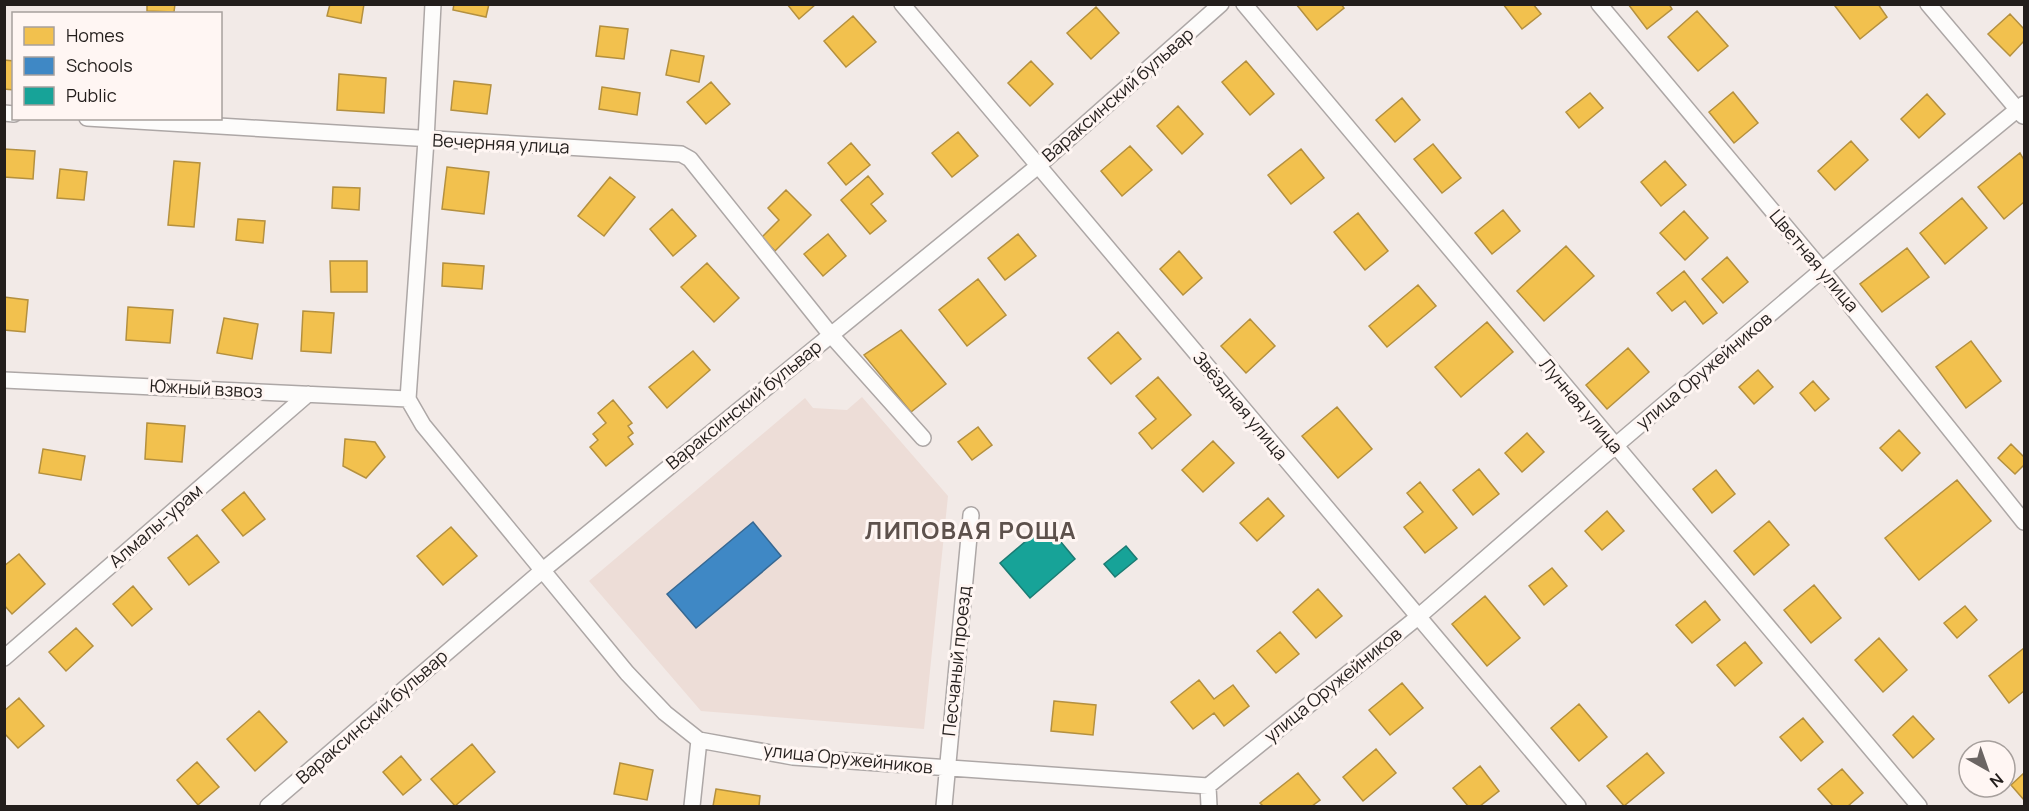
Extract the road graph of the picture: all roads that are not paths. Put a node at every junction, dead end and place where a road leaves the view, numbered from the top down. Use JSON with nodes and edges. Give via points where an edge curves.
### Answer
{"nodes":[{"id":1,"x":433,"y":4,"type":"edge"},
{"id":2,"x":902,"y":4,"type":"edge"},
{"id":3,"x":1221,"y":4,"type":"edge"},
{"id":4,"x":1244,"y":4,"type":"edge"},
{"id":5,"x":1599,"y":4,"type":"edge"},
{"id":6,"x":1928,"y":4,"type":"edge"},
{"id":7,"x":2022,"y":110,"type":"edge"},
{"id":8,"x":118,"y":120,"type":"edge"},
{"id":9,"x":426,"y":140,"type":"junction"},
{"id":10,"x":1038,"y":166,"type":"junction"},
{"id":11,"x":1822,"y":270,"type":"junction"},
{"id":12,"x":831,"y":335,"type":"junction"},
{"id":13,"x":4,"y":380,"type":"edge"},
{"id":14,"x":308,"y":394,"type":"junction"},
{"id":15,"x":408,"y":399,"type":"junction"},
{"id":16,"x":923,"y":438,"type":"dead end"},
{"id":17,"x":1615,"y":446,"type":"junction"},
{"id":18,"x":971,"y":515,"type":"dead end"},
{"id":19,"x":2025,"y":522,"type":"edge"},
{"id":20,"x":543,"y":570,"type":"junction"},
{"id":21,"x":1418,"y":617,"type":"junction"},
{"id":22,"x":4,"y":658,"type":"edge"},
{"id":23,"x":699,"y":740,"type":"junction"},
{"id":24,"x":946,"y":769,"type":"junction"},
{"id":25,"x":1208,"y":786,"type":"junction"},
{"id":26,"x":268,"y":807,"type":"edge"},
{"id":27,"x":692,"y":807,"type":"edge"},
{"id":28,"x":944,"y":807,"type":"edge"},
{"id":29,"x":1209,"y":807,"type":"edge"},
{"id":30,"x":1578,"y":807,"type":"edge"},
{"id":31,"x":1919,"y":807,"type":"edge"}],
"edges":[{"from":1,"to":9,"type":"street"},
{"from":2,"to":10,"type":"street","name":"Звёздная улица"},
{"from":3,"to":10,"type":"street","name":"Вараксинский бульвар"},
{"from":4,"to":17,"type":"street","name":"Лунная улица"},
{"from":5,"to":11,"type":"street","name":"Цветная улица"},
{"from":6,"to":7,"type":"street"},
{"from":7,"to":11,"type":"street","name":"улица Оружейников"},
{"from":8,"to":9,"type":"street","name":"Вечерняя улица"},
{"from":9,"to":12,"type":"street","name":"Вечерняя улица","via":[[681,154],[690,159]]},
{"from":9,"to":15,"type":"street"},
{"from":10,"to":12,"type":"street","name":"Вараксинский бульвар"},
{"from":10,"to":21,"type":"street","name":"Звёздная улица"},
{"from":11,"to":17,"type":"street","name":"улица Оружейников"},
{"from":11,"to":19,"type":"street","name":"Цветная улица"},
{"from":12,"to":16,"type":"street"},
{"from":12,"to":20,"type":"street","name":"Вараксинский бульвар"},
{"from":13,"to":14,"type":"street","name":"Южный взвоз"},
{"from":14,"to":15,"type":"street","name":"Южный взвоз"},
{"from":14,"to":22,"type":"street","name":"Алмалы-урам"},
{"from":15,"to":20,"type":"street","name":"улица Оружейников","via":[[423,425]]},
{"from":17,"to":21,"type":"street","name":"улица Оружейников"},
{"from":17,"to":31,"type":"street","name":"Лунная улица"},
{"from":18,"to":24,"type":"street","name":"Песчаный проезд"},
{"from":20,"to":23,"type":"street","name":"улица Оружейников","via":[[627,673],[665,713]]},
{"from":20,"to":26,"type":"street","name":"Вараксинский бульвар"},
{"from":21,"to":25,"type":"street","name":"улица Оружейников"},
{"from":21,"to":30,"type":"street","name":"Звёздная улица"},
{"from":23,"to":24,"type":"street","name":"улица Оружейников","via":[[793,757]]},
{"from":23,"to":27,"type":"street"},
{"from":24,"to":25,"type":"street","name":"улица Оружейников"},
{"from":24,"to":28,"type":"street","name":"Песчаный проезд"},
{"from":25,"to":29,"type":"street"}]}
